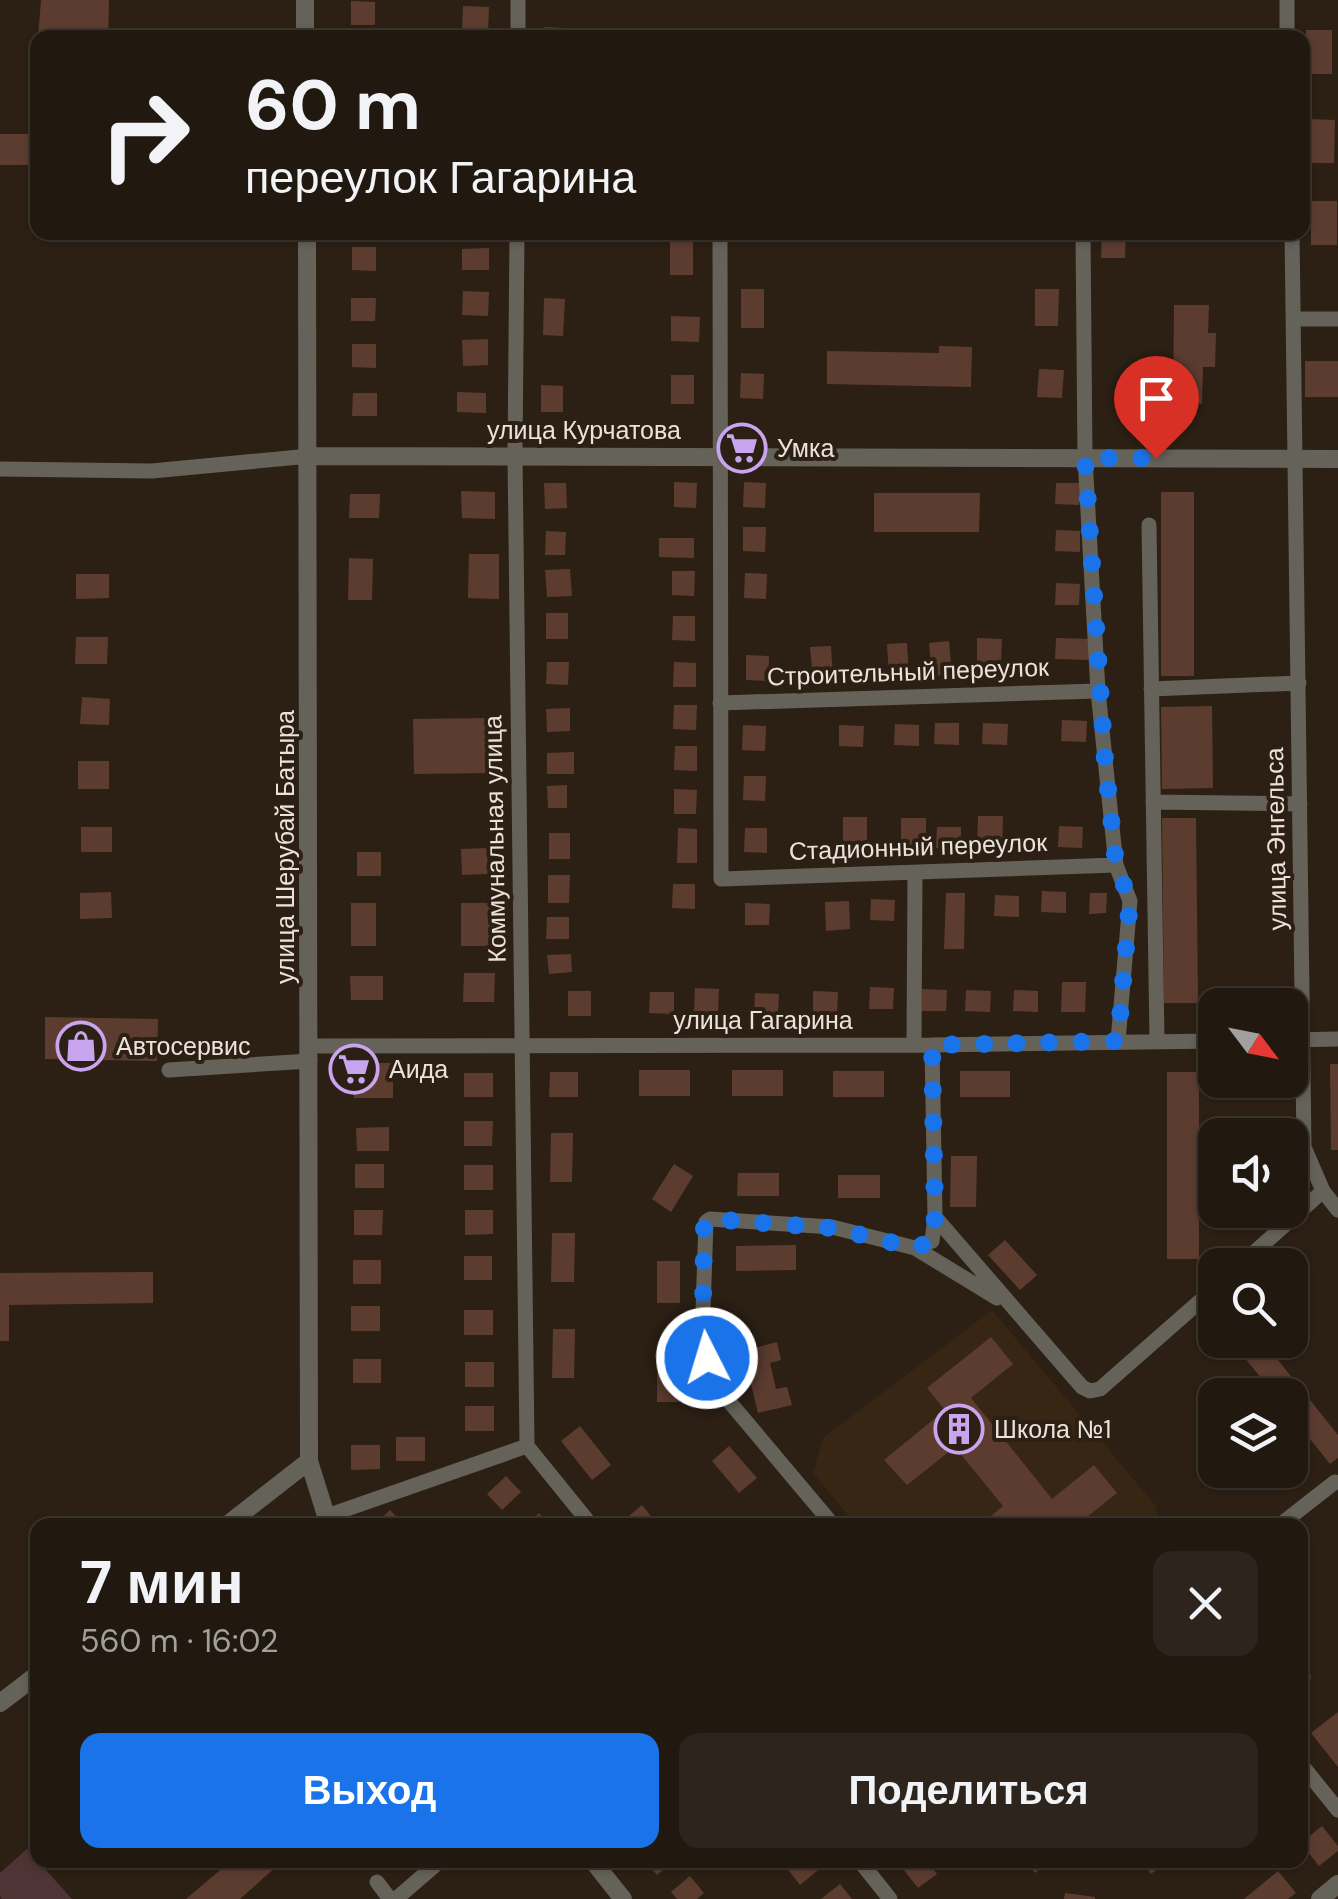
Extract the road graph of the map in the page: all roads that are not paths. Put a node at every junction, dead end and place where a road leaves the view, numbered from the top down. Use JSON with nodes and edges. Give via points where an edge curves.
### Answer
{"nodes":[{"id":1,"x":304,"y":0,"type":"edge"},
{"id":2,"x":518,"y":0,"type":"edge"},
{"id":3,"x":1287,"y":0,"type":"edge"},
{"id":4,"x":305,"y":30,"type":"edge"},
{"id":5,"x":518,"y":30,"type":"edge"},
{"id":6,"x":1288,"y":30,"type":"edge"},
{"id":7,"x":307,"y":240,"type":"edge"},
{"id":8,"x":516,"y":240,"type":"edge"},
{"id":9,"x":720,"y":240,"type":"edge"},
{"id":10,"x":1083,"y":240,"type":"edge"},
{"id":11,"x":1292,"y":240,"type":"edge"},
{"id":12,"x":1338,"y":318,"type":"edge"},
{"id":13,"x":1294,"y":319,"type":"junction"},
{"id":14,"x":719,"y":455,"type":"junction"},
{"id":15,"x":310,"y":456,"type":"junction"},
{"id":16,"x":515,"y":456,"type":"junction"},
{"id":17,"x":1085,"y":458,"type":"junction"},
{"id":18,"x":1338,"y":458,"type":"edge"},
{"id":19,"x":1296,"y":459,"type":"junction"},
{"id":20,"x":0,"y":469,"type":"edge"},
{"id":21,"x":1149,"y":525,"type":"dead end"},
{"id":22,"x":1299,"y":683,"type":"junction"},
{"id":23,"x":1151,"y":688,"type":"junction"},
{"id":24,"x":1098,"y":691,"type":"junction"},
{"id":25,"x":720,"y":703,"type":"junction"},
{"id":26,"x":1153,"y":802,"type":"junction"},
{"id":27,"x":1300,"y":804,"type":"junction"},
{"id":28,"x":1116,"y":864,"type":"junction"},
{"id":29,"x":915,"y":873,"type":"junction"},
{"id":30,"x":1298,"y":988,"type":"edge"},
{"id":31,"x":1338,"y":1039,"type":"edge"},
{"id":32,"x":1198,"y":1040,"type":"edge"},
{"id":33,"x":1308,"y":1040,"type":"edge"},
{"id":34,"x":1118,"y":1041,"type":"junction"},
{"id":35,"x":1157,"y":1041,"type":"junction"},
{"id":36,"x":914,"y":1045,"type":"junction"},
{"id":37,"x":932,"y":1045,"type":"junction"},
{"id":38,"x":523,"y":1046,"type":"junction"},
{"id":39,"x":310,"y":1054,"type":"junction"},
{"id":40,"x":169,"y":1070,"type":"dead end"},
{"id":41,"x":1301,"y":1098,"type":"edge"},
{"id":42,"x":1323,"y":1190,"type":"junction"},
{"id":43,"x":1338,"y":1210,"type":"edge"},
{"id":44,"x":935,"y":1217,"type":"junction"},
{"id":45,"x":915,"y":1248,"type":"junction"},
{"id":46,"x":1259,"y":1248,"type":"edge"},
{"id":47,"x":1198,"y":1303,"type":"edge"},
{"id":48,"x":1010,"y":1306,"type":"junction"},
{"id":49,"x":527,"y":1446,"type":"junction"},
{"id":50,"x":309,"y":1461,"type":"junction"},
{"id":51,"x":1335,"y":1482,"type":"dead end"},
{"id":52,"x":237,"y":1518,"type":"edge"},
{"id":53,"x":325,"y":1518,"type":"edge"},
{"id":54,"x":334,"y":1518,"type":"edge"},
{"id":55,"x":585,"y":1518,"type":"edge"},
{"id":56,"x":827,"y":1518,"type":"edge"},
{"id":57,"x":1289,"y":1518,"type":"edge"},
{"id":58,"x":30,"y":1680,"type":"edge"},
{"id":59,"x":0,"y":1704,"type":"edge"},
{"id":60,"x":1308,"y":1773,"type":"edge"},
{"id":61,"x":1338,"y":1810,"type":"edge"},
{"id":62,"x":431,"y":1868,"type":"edge"},
{"id":63,"x":599,"y":1868,"type":"edge"},
{"id":64,"x":865,"y":1868,"type":"edge"},
{"id":65,"x":376,"y":1882,"type":"dead end"},
{"id":66,"x":1338,"y":1884,"type":"edge"},
{"id":67,"x":393,"y":1899,"type":"edge"},
{"id":68,"x":623,"y":1899,"type":"edge"},
{"id":69,"x":890,"y":1899,"type":"edge"},
{"id":70,"x":1320,"y":1899,"type":"edge"}],
"edges":[{"from":1,"to":4,"type":"street"},
{"from":2,"to":5,"type":"street"},
{"from":3,"to":6,"type":"street"},
{"from":7,"to":15,"type":"street","name":"улица Шерубай Батыра"},
{"from":8,"to":16,"type":"street","name":"Коммунальная улица"},
{"from":9,"to":14,"type":"street"},
{"from":10,"to":17,"type":"street"},
{"from":11,"to":13,"type":"street","name":"улица Энгельса"},
{"from":12,"to":13,"type":"street"},
{"from":13,"to":19,"type":"street","name":"улица Энгельса"},
{"from":14,"to":16,"type":"street","name":"улица Курчатова"},
{"from":14,"to":17,"type":"street","name":"улица Курчатова"},
{"from":14,"to":25,"type":"street"},
{"from":15,"to":16,"type":"street","name":"улица Курчатова"},
{"from":15,"to":20,"type":"street","via":[[152,471]]},
{"from":15,"to":39,"type":"street","name":"улица Шерубай Батыра"},
{"from":16,"to":38,"type":"street","name":"Коммунальная улица"},
{"from":17,"to":19,"type":"street","name":"улица Курчатова"},
{"from":17,"to":24,"type":"street"},
{"from":18,"to":19,"type":"street","name":"улица Курчатова"},
{"from":19,"to":22,"type":"street","name":"улица Энгельса"},
{"from":21,"to":23,"type":"street"},
{"from":22,"to":23,"type":"street"},
{"from":22,"to":27,"type":"street","name":"улица Энгельса"},
{"from":23,"to":26,"type":"street"},
{"from":24,"to":25,"type":"street","name":"Строительный переулок"},
{"from":24,"to":28,"type":"street"},
{"from":25,"to":29,"type":"street","name":"Стадионный переулок","via":[[721,879]]},
{"from":26,"to":27,"type":"street"},
{"from":26,"to":35,"type":"street"},
{"from":27,"to":30,"type":"street","name":"улица Энгельса"},
{"from":28,"to":29,"type":"street","name":"Стадионный переулок"},
{"from":28,"to":34,"type":"street","via":[[1130,901]]},
{"from":29,"to":36,"type":"street"},
{"from":31,"to":33,"type":"street"},
{"from":32,"to":35,"type":"street","name":"улица Гагарина"},
{"from":34,"to":35,"type":"street","name":"улица Гагарина"},
{"from":34,"to":37,"type":"street","name":"улица Гагарина"},
{"from":36,"to":37,"type":"street","name":"улица Гагарина"},
{"from":36,"to":38,"type":"street","name":"улица Гагарина"},
{"from":37,"to":44,"type":"street"},
{"from":38,"to":39,"type":"street","name":"улица Гагарина"},
{"from":38,"to":49,"type":"street","name":"Коммунальная улица"},
{"from":39,"to":40,"type":"street","name":"улица Гагарина"},
{"from":39,"to":50,"type":"street","name":"улица Шерубай Батыра"},
{"from":41,"to":42,"type":"street","name":"улица Энгельса","via":[[1304,1147]]},
{"from":42,"to":43,"type":"street","name":"улица Энгельса"},
{"from":42,"to":46,"type":"street"},
{"from":44,"to":45,"type":"street","via":[[932,1241]]},
{"from":44,"to":48,"type":"street"},
{"from":45,"to":48,"type":"street"},
{"from":45,"to":56,"type":"street","via":[[832,1228],[706,1222],[707,1358],[722,1393]]},
{"from":47,"to":48,"type":"street","via":[[1090,1390]]},
{"from":49,"to":54,"type":"street"},
{"from":49,"to":55,"type":"street"},
{"from":50,"to":52,"type":"street"},
{"from":50,"to":53,"type":"street","name":"улица Шерубай Батыра"},
{"from":51,"to":57,"type":"street"},
{"from":58,"to":59,"type":"street"},
{"from":60,"to":61,"type":"street"},
{"from":62,"to":67,"type":"street"},
{"from":63,"to":68,"type":"street"},
{"from":64,"to":69,"type":"street"},
{"from":65,"to":67,"type":"street"},
{"from":66,"to":70,"type":"street"}]}
